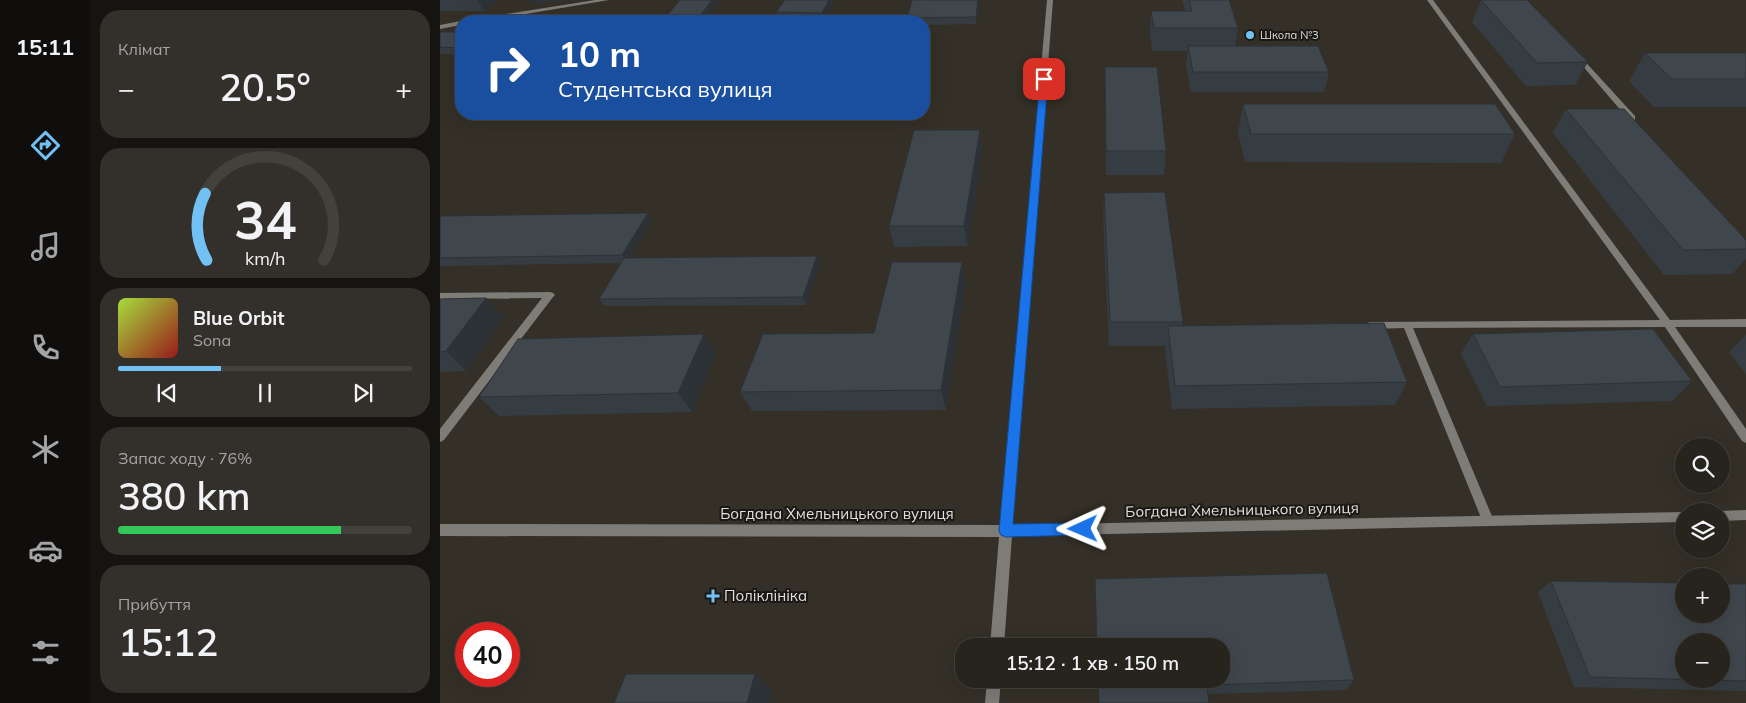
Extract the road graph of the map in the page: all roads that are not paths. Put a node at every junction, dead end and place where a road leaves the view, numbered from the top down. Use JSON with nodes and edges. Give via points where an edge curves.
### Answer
{"nodes":[{"id":1,"x":606,"y":0,"type":"edge"},
{"id":2,"x":1050,"y":0,"type":"edge"},
{"id":3,"x":1430,"y":0,"type":"edge"},
{"id":4,"x":512,"y":15,"type":"edge"},
{"id":5,"x":455,"y":24,"type":"edge"},
{"id":6,"x":440,"y":27,"type":"edge"},
{"id":7,"x":1573,"y":52,"type":"edge"},
{"id":8,"x":1639,"y":126,"type":"edge"},
{"id":9,"x":440,"y":296,"type":"edge"},
{"id":10,"x":1667,"y":323,"type":"junction"},
{"id":11,"x":1746,"y":323,"type":"edge"},
{"id":12,"x":1407,"y":325,"type":"junction"},
{"id":13,"x":1359,"y":326,"type":"edge"},
{"id":14,"x":440,"y":437,"type":"edge"},
{"id":15,"x":1746,"y":438,"type":"edge"},
{"id":16,"x":1730,"y":516,"type":"edge"},
{"id":17,"x":1746,"y":516,"type":"edge"},
{"id":18,"x":1675,"y":517,"type":"edge"},
{"id":19,"x":1488,"y":521,"type":"junction"},
{"id":20,"x":440,"y":530,"type":"edge"},
{"id":21,"x":1006,"y":531,"type":"junction"},
{"id":22,"x":997,"y":638,"type":"edge"},
{"id":23,"x":993,"y":688,"type":"edge"},
{"id":24,"x":992,"y":703,"type":"edge"}],
"edges":[{"from":1,"to":4,"type":"street"},
{"from":2,"to":21,"type":"street"},
{"from":3,"to":10,"type":"street"},
{"from":5,"to":6,"type":"street"},
{"from":7,"to":8,"type":"street"},
{"from":9,"to":14,"type":"street","via":[[550,295]]},
{"from":10,"to":11,"type":"street"},
{"from":10,"to":12,"type":"street"},
{"from":10,"to":15,"type":"street"},
{"from":12,"to":13,"type":"street"},
{"from":12,"to":19,"type":"street"},
{"from":16,"to":17,"type":"street"},
{"from":18,"to":19,"type":"street","name":"Богдана Хмельницького вулиця"},
{"from":19,"to":21,"type":"street","name":"Богдана Хмельницького вулиця"},
{"from":20,"to":21,"type":"street","name":"Богдана Хмельницького вулиця"},
{"from":21,"to":22,"type":"street"},
{"from":23,"to":24,"type":"street"}]}
